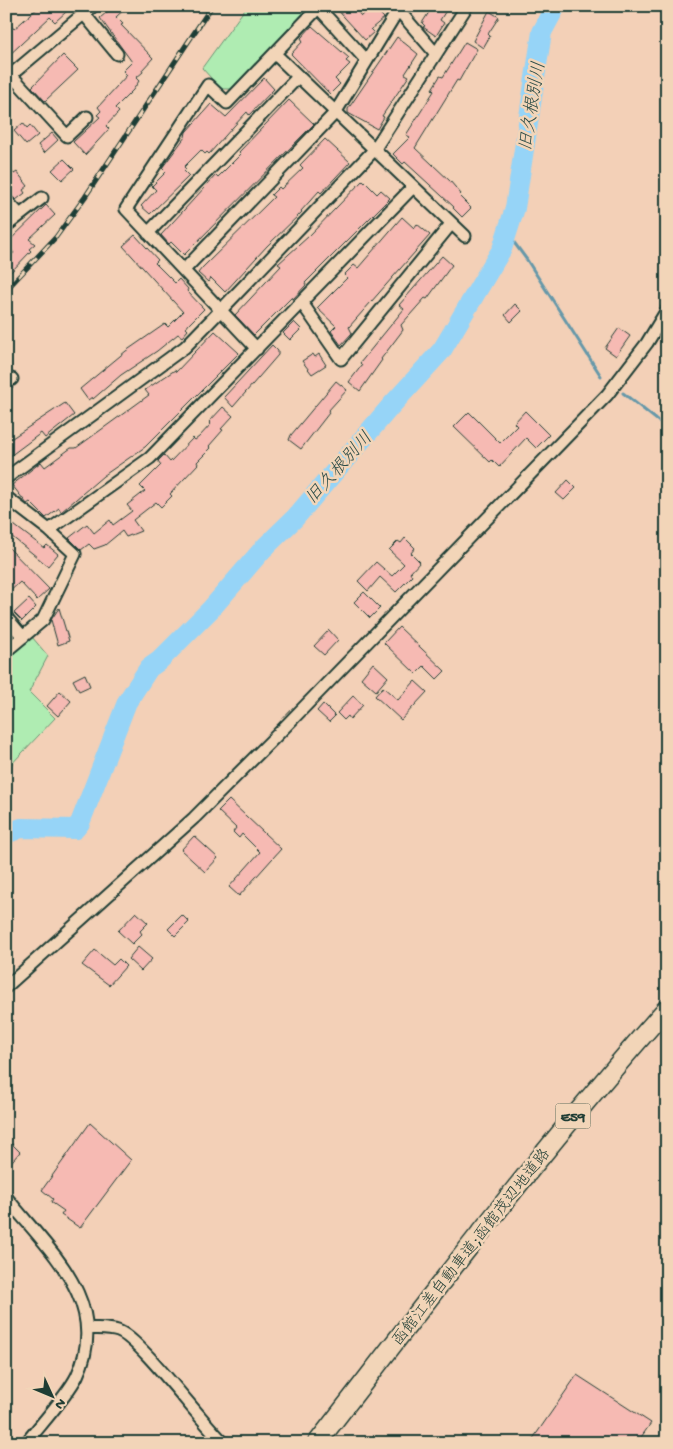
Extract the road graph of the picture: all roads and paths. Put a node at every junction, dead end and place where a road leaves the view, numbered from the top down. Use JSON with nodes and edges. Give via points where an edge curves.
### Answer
{"nodes":[{"id":1,"x":467,"y":6,"type":"edge"},
{"id":2,"x":318,"y":7,"type":"edge"},
{"id":3,"x":397,"y":8,"type":"edge"},
{"id":4,"x":88,"y":10,"type":"edge"},
{"id":5,"x":117,"y":54,"type":"dead end"},
{"id":6,"x":275,"y":54,"type":"junction"},
{"id":7,"x":436,"y":54,"type":"junction"},
{"id":8,"x":366,"y":60,"type":"junction"},
{"id":9,"x":8,"y":77,"type":"edge"},
{"id":10,"x":298,"y":77,"type":"junction"},
{"id":11,"x":335,"y":113,"type":"junction"},
{"id":12,"x":87,"y":117,"type":"dead end"},
{"id":13,"x":374,"y":150,"type":"junction"},
{"id":14,"x":413,"y":187,"type":"junction"},
{"id":15,"x":42,"y":198,"type":"dead end"},
{"id":16,"x":6,"y":200,"type":"edge"},
{"id":17,"x":20,"y":215,"type":"junction"},
{"id":18,"x":451,"y":224,"type":"junction"},
{"id":19,"x":6,"y":226,"type":"edge"},
{"id":20,"x":148,"y":233,"type":"junction"},
{"id":21,"x":464,"y":236,"type":"dead end"},
{"id":22,"x":184,"y":270,"type":"junction"},
{"id":23,"x":302,"y":303,"type":"junction"},
{"id":24,"x":221,"y":310,"type":"junction"},
{"id":25,"x":667,"y":310,"type":"edge"},
{"id":26,"x":258,"y":349,"type":"junction"},
{"id":27,"x":6,"y":478,"type":"edge"},
{"id":28,"x":6,"y":497,"type":"edge"},
{"id":29,"x":50,"y":530,"type":"junction"},
{"id":30,"x":6,"y":617,"type":"edge"},
{"id":31,"x":23,"y":637,"type":"junction"},
{"id":32,"x":6,"y":650,"type":"edge"},
{"id":33,"x":6,"y":987,"type":"edge"},
{"id":34,"x":667,"y":1008,"type":"edge"},
{"id":35,"x":6,"y":1197,"type":"edge"},
{"id":36,"x":87,"y":1328,"type":"junction"},
{"id":37,"x":26,"y":1443,"type":"edge"},
{"id":38,"x":224,"y":1443,"type":"edge"},
{"id":39,"x":317,"y":1443,"type":"edge"}],
"edges":[{"from":1,"to":7,"type":"street"},
{"from":2,"to":6,"type":"street"},
{"from":2,"to":8,"type":"street"},
{"from":3,"to":7,"type":"street"},
{"from":3,"to":8,"type":"street"},
{"from":4,"to":5,"type":"street"},
{"from":4,"to":9,"type":"street"},
{"from":6,"to":10,"type":"street"},
{"from":6,"to":20,"type":"street","via":[[227,103],[208,85],[126,209]]},
{"from":7,"to":13,"type":"street"},
{"from":8,"to":11,"type":"street"},
{"from":9,"to":12,"type":"street","via":[[66,136]]},
{"from":10,"to":11,"type":"street"},
{"from":10,"to":20,"type":"street"},
{"from":11,"to":13,"type":"street"},
{"from":11,"to":22,"type":"street"},
{"from":13,"to":14,"type":"street"},
{"from":13,"to":24,"type":"street"},
{"from":14,"to":18,"type":"street"},
{"from":14,"to":23,"type":"street"},
{"from":15,"to":17,"type":"street"},
{"from":16,"to":17,"type":"street"},
{"from":17,"to":19,"type":"street"},
{"from":18,"to":21,"type":"street"},
{"from":18,"to":23,"type":"street","via":[[341,360]]},
{"from":20,"to":22,"type":"street"},
{"from":22,"to":24,"type":"street"},
{"from":23,"to":26,"type":"street"},
{"from":24,"to":26,"type":"street"},
{"from":24,"to":27,"type":"street","via":[[185,346]]},
{"from":25,"to":33,"type":"street","via":[[647,343],[608,394],[278,734],[194,818]]},
{"from":26,"to":29,"type":"street","via":[[150,458]]},
{"from":28,"to":29,"type":"street"},
{"from":29,"to":31,"type":"street","via":[[75,554],[44,620]]},
{"from":30,"to":31,"type":"street"},
{"from":31,"to":32,"type":"street"},
{"from":34,"to":39,"type":"highway","name":"函館江差自動車道;函館茂辺地道路","number":"E59","via":[[483,1228]]},
{"from":35,"to":36,"type":"street","via":[[74,1282],[86,1315]]},
{"from":36,"to":37,"type":"street","via":[[82,1364],[76,1378]]},
{"from":36,"to":38,"type":"street","via":[[119,1331],[138,1346]]}]}
